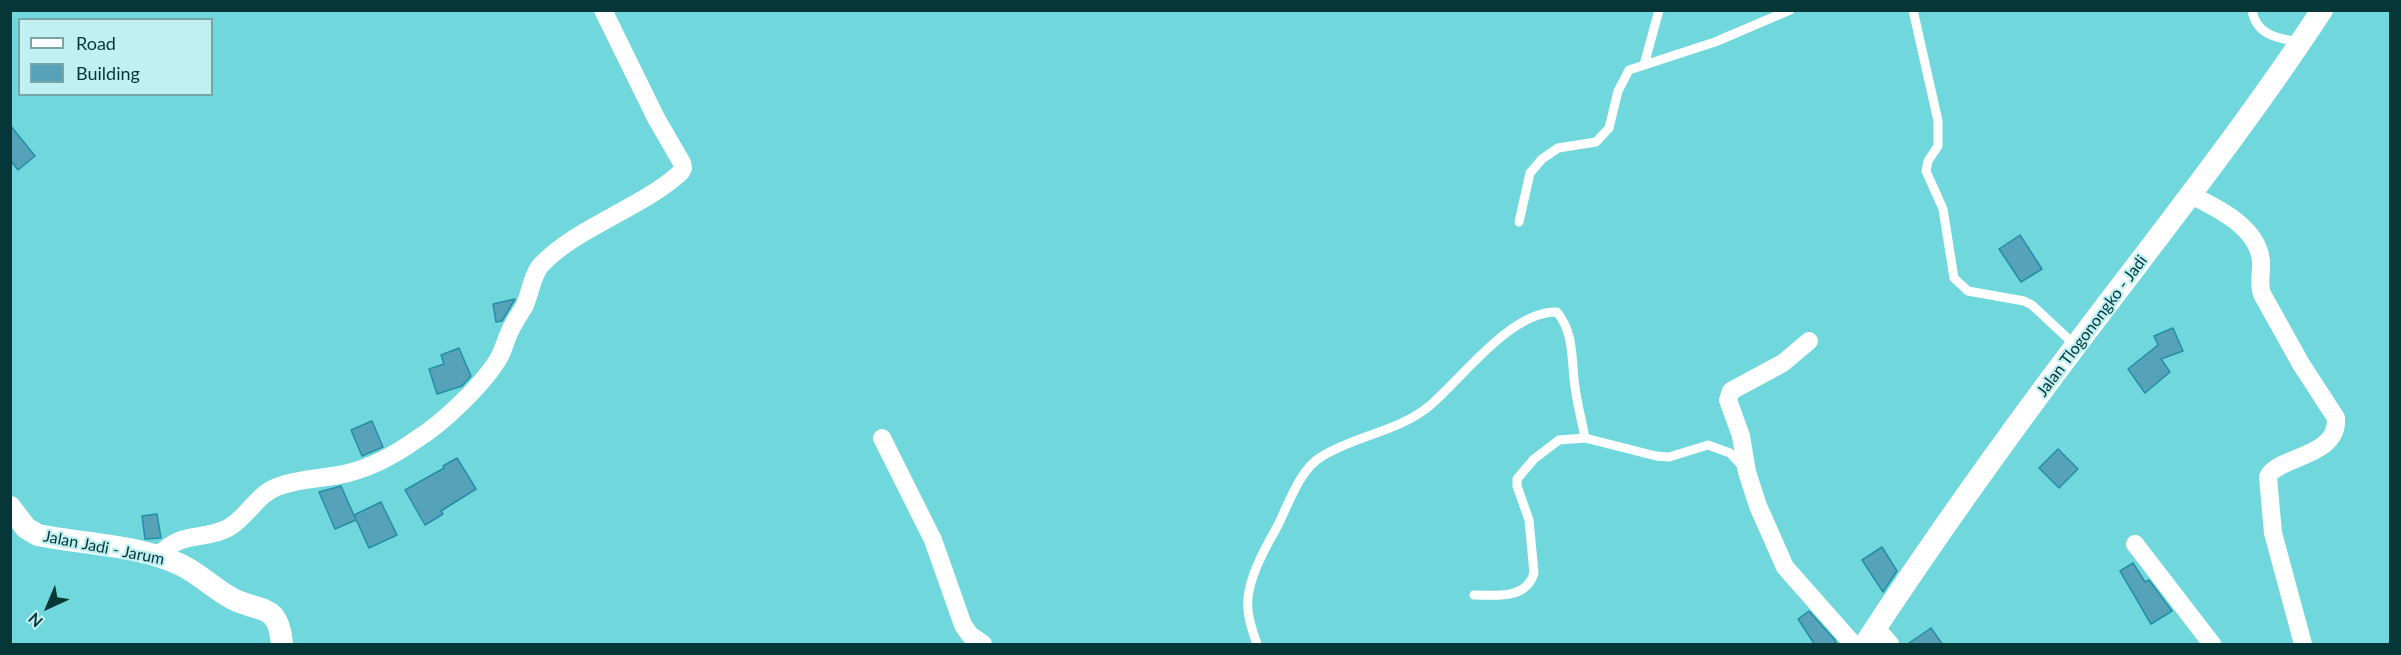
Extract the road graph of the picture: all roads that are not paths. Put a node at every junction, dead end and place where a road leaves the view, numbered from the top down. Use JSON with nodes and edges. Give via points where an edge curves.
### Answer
{"nodes":[{"id":1,"x":603,"y":10,"type":"edge"},
{"id":2,"x":1659,"y":10,"type":"edge"},
{"id":3,"x":1790,"y":10,"type":"edge"},
{"id":4,"x":1913,"y":10,"type":"edge"},
{"id":5,"x":2252,"y":10,"type":"edge"},
{"id":6,"x":2322,"y":10,"type":"edge"},
{"id":7,"x":2300,"y":43,"type":"junction"},
{"id":8,"x":1644,"y":65,"type":"junction"},
{"id":9,"x":2191,"y":195,"type":"junction"},
{"id":10,"x":1519,"y":222,"type":"dead end"},
{"id":11,"x":1809,"y":341,"type":"dead end"},
{"id":12,"x":2076,"y":346,"type":"junction"},
{"id":13,"x":882,"y":438,"type":"dead end"},
{"id":14,"x":1585,"y":438,"type":"junction"},
{"id":15,"x":1748,"y":472,"type":"junction"},
{"id":16,"x":10,"y":507,"type":"edge"},
{"id":17,"x":2135,"y":544,"type":"dead end"},
{"id":18,"x":158,"y":556,"type":"junction"},
{"id":19,"x":1474,"y":596,"type":"dead end"},
{"id":20,"x":1877,"y":639,"type":"edge"},
{"id":21,"x":282,"y":645,"type":"edge"},
{"id":22,"x":983,"y":645,"type":"edge"},
{"id":23,"x":1257,"y":645,"type":"edge"},
{"id":24,"x":1853,"y":645,"type":"edge"},
{"id":25,"x":2212,"y":645,"type":"edge"},
{"id":26,"x":2303,"y":645,"type":"edge"}],
"edges":[{"from":1,"to":18,"type":"street","via":[[682,163],[681,172],[656,192],[559,250],[538,268],[501,355],[436,427],[370,467],[274,488],[228,528],[186,537],[168,545]]},
{"from":2,"to":8,"type":"lane"},
{"from":3,"to":8,"type":"lane","via":[[1715,42]]},
{"from":4,"to":12,"type":"lane","via":[[1938,121],[1938,146],[1926,171],[1943,209],[1954,278],[1968,291],[2032,305]]},
{"from":5,"to":7,"type":"lane","via":[[2263,32]]},
{"from":6,"to":7,"type":"street","name":"Jalan Tlogonongko - Jadi"},
{"from":7,"to":9,"type":"street","name":"Jalan Tlogonongko - Jadi"},
{"from":8,"to":10,"type":"lane","via":[[1629,70],[1618,91],[1609,128],[1596,142],[1558,148],[1530,173]]},
{"from":9,"to":12,"type":"street","name":"Jalan Tlogonongko - Jadi"},
{"from":9,"to":26,"type":"street","via":[[2237,220],[2255,244],[2261,257],[2262,294],[2337,422],[2318,449],[2272,470],[2268,477],[2274,533]]},
{"from":11,"to":15,"type":"street","via":[[1783,363],[1728,396]]},
{"from":12,"to":20,"type":"street","name":"Jalan Tlogonongko - Jadi","via":[[1910,576]]},
{"from":13,"to":22,"type":"street","via":[[933,540],[963,625]]},
{"from":14,"to":15,"type":"lane","via":[[1669,457],[1707,445],[1718,447],[1730,453]]},
{"from":14,"to":19,"type":"lane","via":[[1559,440],[1534,459],[1517,479],[1528,520],[1534,573],[1531,581],[1523,590],[1507,596]]},
{"from":14,"to":23,"type":"lane","via":[[1566,322],[1557,312],[1544,312],[1483,353],[1427,408],[1319,457],[1296,486],[1261,553],[1248,592],[1248,621]]},
{"from":15,"to":24,"type":"street","via":[[1758,506],[1785,567]]},
{"from":16,"to":18,"type":"street","name":"Jalan Jadi - Jarum","via":[[26,528],[38,536]]},
{"from":17,"to":25,"type":"street"},
{"from":18,"to":21,"type":"street","name":"Jalan Jadi - Jarum","via":[[189,569],[232,599],[263,608],[277,625]]}]}
